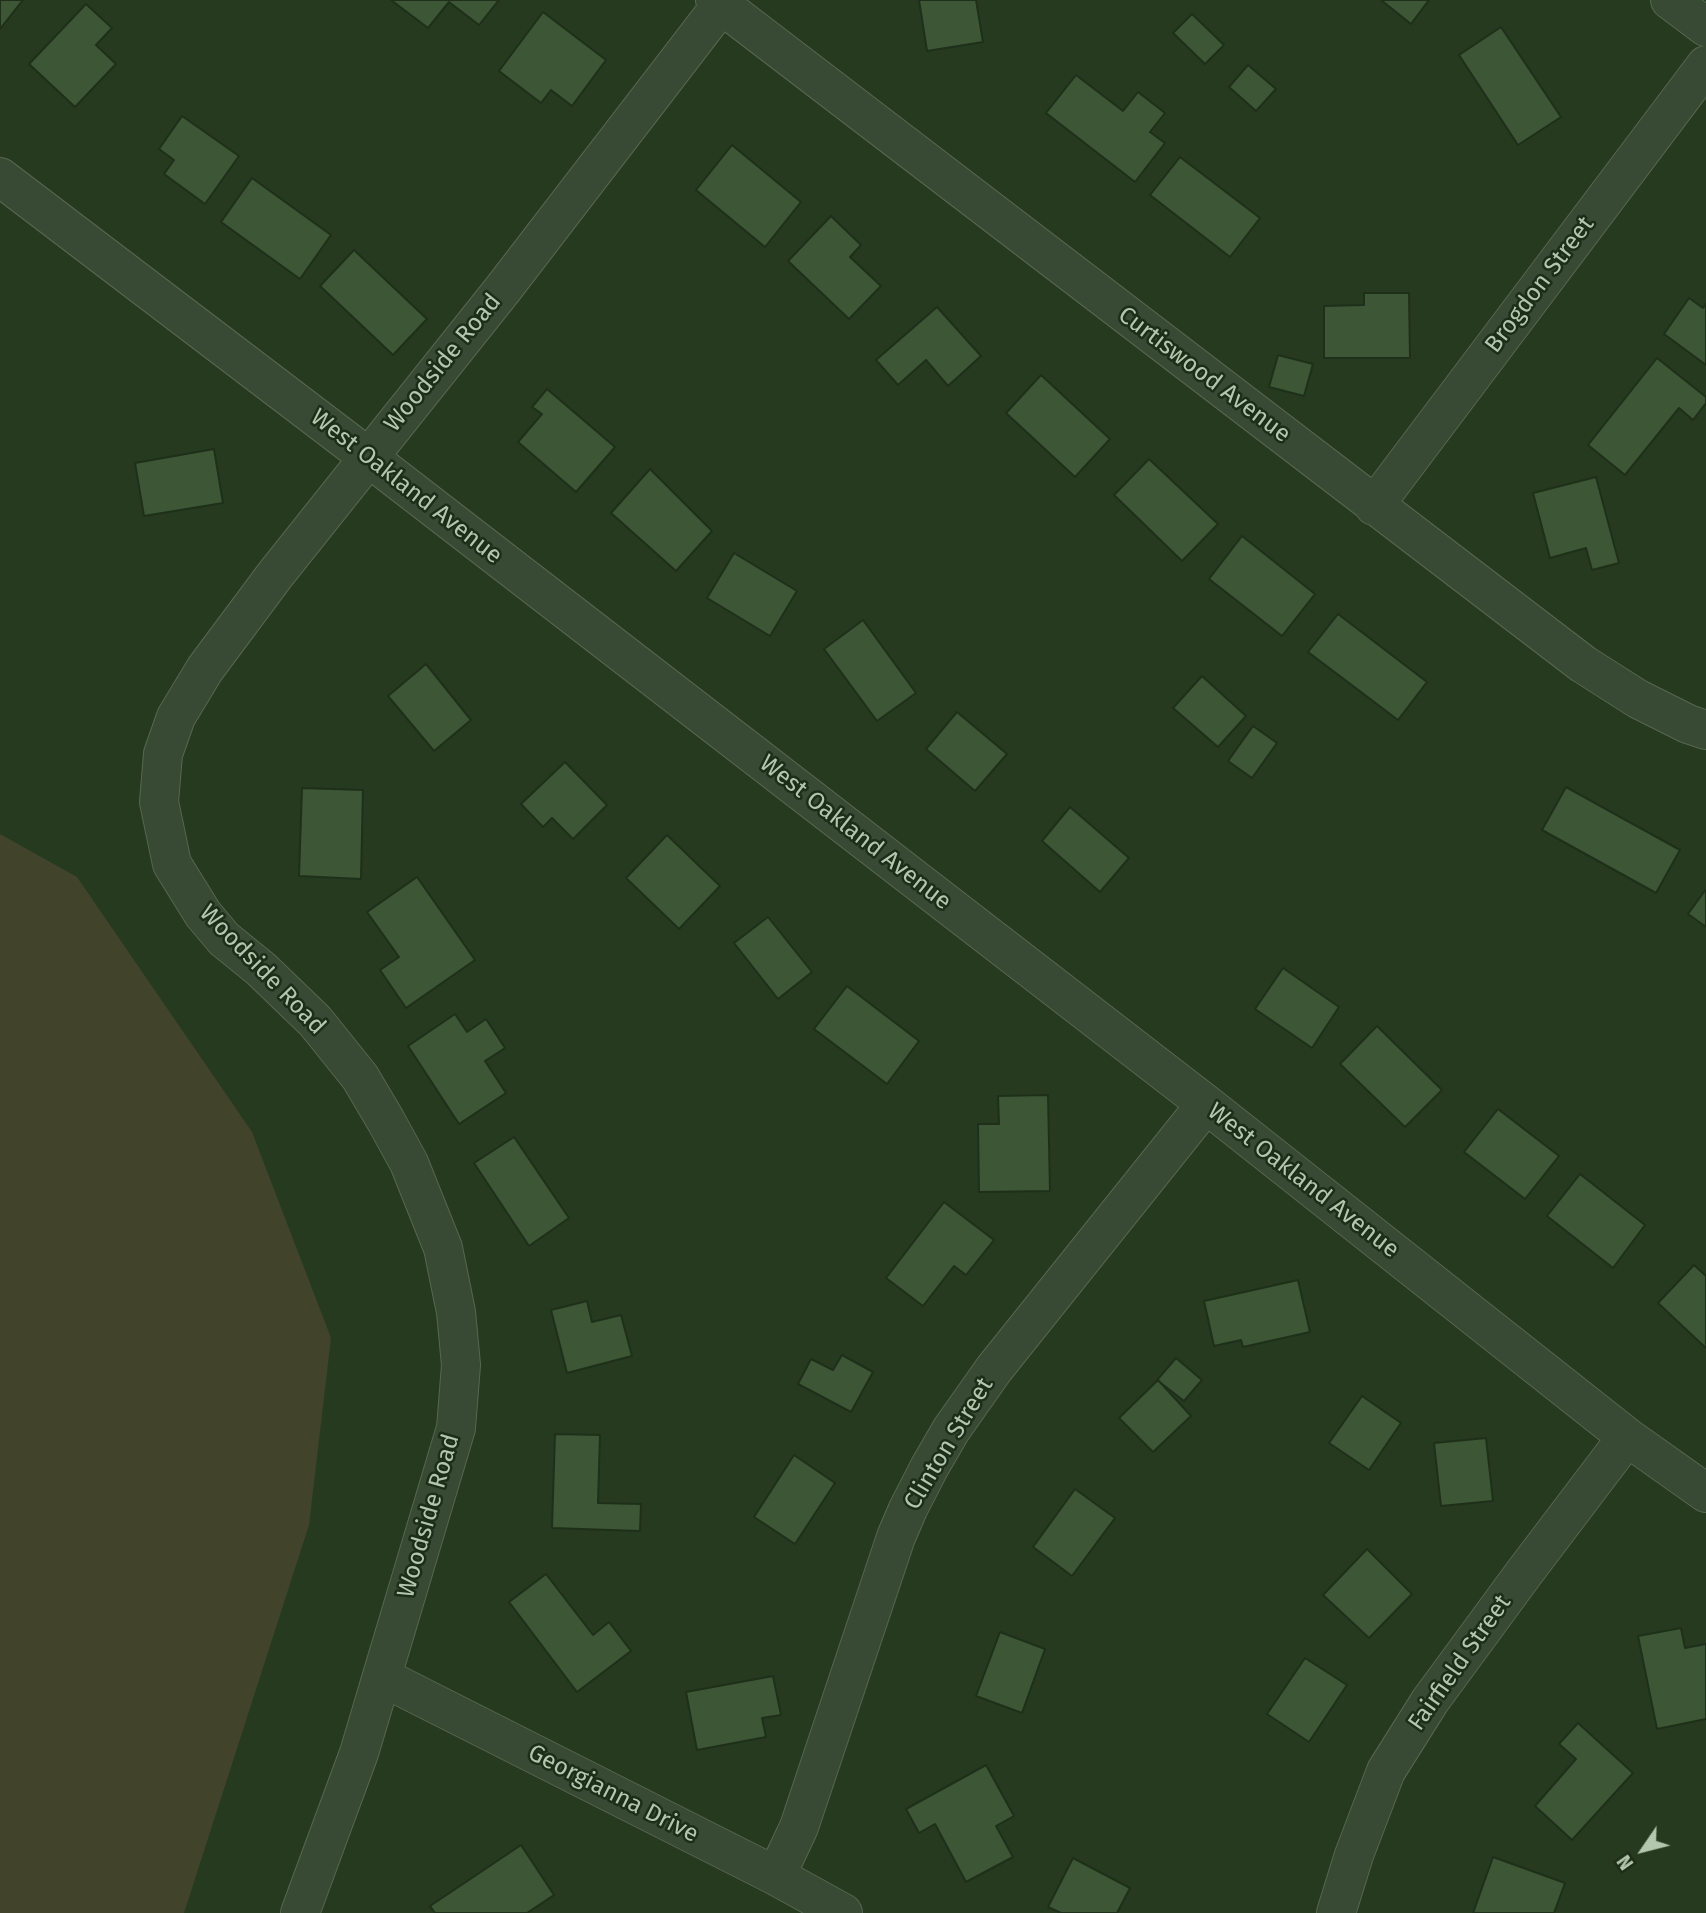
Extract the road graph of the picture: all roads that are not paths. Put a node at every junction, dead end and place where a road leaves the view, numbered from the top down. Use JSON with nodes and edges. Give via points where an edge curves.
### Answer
{"nodes":[{"id":1,"x":1670,"y":0,"type":"edge"},
{"id":2,"x":720,"y":2,"type":"edge"},
{"id":3,"x":1706,"y":27,"type":"edge"},
{"id":4,"x":1706,"y":65,"type":"edge"},
{"id":5,"x":0,"y":177,"type":"edge"},
{"id":6,"x":368,"y":457,"type":"junction"},
{"id":7,"x":1374,"y":506,"type":"junction"},
{"id":8,"x":1706,"y":730,"type":"edge"},
{"id":9,"x":1206,"y":1104,"type":"junction"},
{"id":10,"x":1627,"y":1437,"type":"junction"},
{"id":11,"x":1706,"y":1493,"type":"edge"},
{"id":12,"x":382,"y":1677,"type":"junction"},
{"id":13,"x":775,"y":1876,"type":"junction"},
{"id":14,"x":300,"y":1913,"type":"edge"},
{"id":15,"x":843,"y":1913,"type":"edge"},
{"id":16,"x":1336,"y":1913,"type":"edge"}],
"edges":[{"from":1,"to":3,"type":"street"},
{"from":2,"to":6,"type":"street","name":"Woodside Road","via":[[503,289]]},
{"from":2,"to":7,"type":"street","name":"Curtiswood Avenue"},
{"from":4,"to":7,"type":"street","name":"Brogdon Street"},
{"from":5,"to":6,"type":"street","name":"West Oakland Avenue"},
{"from":6,"to":9,"type":"street","name":"West Oakland Avenue"},
{"from":6,"to":12,"type":"street","name":"Woodside Road","via":[[205,669],[176,717],[163,754],[159,802],[173,864],[202,914],[315,1021],[360,1077],[409,1163],[443,1248],[461,1365],[456,1428]]},
{"from":7,"to":8,"type":"street","name":"Curtiswood Avenue","via":[[1583,664],[1638,699]]},
{"from":9,"to":10,"type":"street","name":"West Oakland Avenue"},
{"from":9,"to":13,"type":"street","name":"Clinton Street","via":[[994,1369],[929,1468],[897,1537],[799,1827]]},
{"from":10,"to":11,"type":"street","name":"West Oakland Avenue"},
{"from":10,"to":16,"type":"street","name":"Fairfield Street","via":[[1430,1701],[1386,1771]]},
{"from":12,"to":13,"type":"street","name":"Georgianna Drive"},
{"from":12,"to":14,"type":"street","name":"Woodside Road"},
{"from":13,"to":15,"type":"street","name":"Georgianna Drive"}]}
